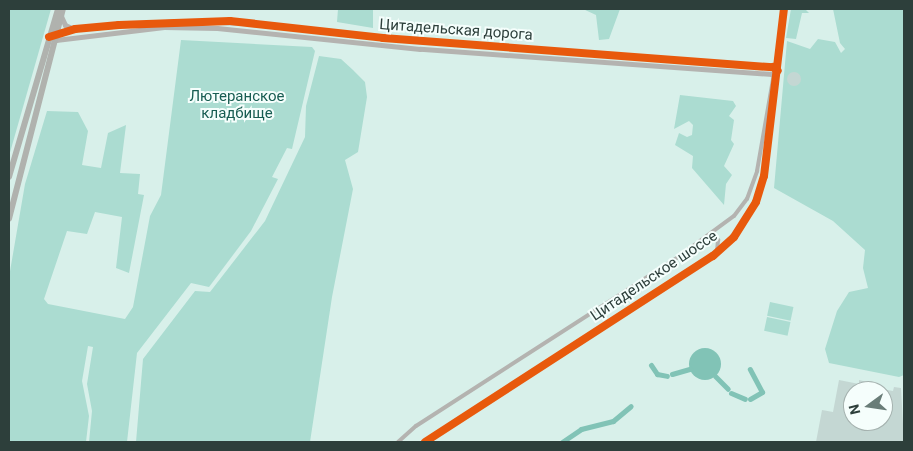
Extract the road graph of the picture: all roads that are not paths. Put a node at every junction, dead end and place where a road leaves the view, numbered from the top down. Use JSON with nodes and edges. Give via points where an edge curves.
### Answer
{"nodes":[{"id":1,"x":58,"y":9,"type":"edge"},
{"id":2,"x":63,"y":9,"type":"edge"},
{"id":3,"x":784,"y":9,"type":"edge"},
{"id":4,"x":61,"y":16,"type":"junction"},
{"id":5,"x":75,"y":29,"type":"junction"},
{"id":6,"x":58,"y":33,"type":"junction"},
{"id":7,"x":49,"y":37,"type":"junction"},
{"id":8,"x":56,"y":40,"type":"junction"},
{"id":9,"x":778,"y":51,"type":"junction"},
{"id":10,"x":773,"y":67,"type":"junction"},
{"id":11,"x":778,"y":71,"type":"junction"},
{"id":12,"x":772,"y":74,"type":"junction"},
{"id":13,"x":9,"y":177,"type":"edge"},
{"id":14,"x":9,"y":219,"type":"edge"},
{"id":15,"x":708,"y":237,"type":"junction"},
{"id":16,"x":712,"y":256,"type":"junction"},
{"id":17,"x":399,"y":442,"type":"edge"},
{"id":18,"x":426,"y":442,"type":"edge"}],
"edges":[{"from":1,"to":7,"type":"main road"},
{"from":2,"to":4,"type":"main road"},
{"from":3,"to":9,"type":"street","name":"Цитадельское шоссе"},
{"from":4,"to":5,"type":"street","via":[[65,25]]},
{"from":4,"to":6,"type":"main road"},
{"from":5,"to":6,"type":"street","name":"Цитадельская дорога"},
{"from":5,"to":10,"type":"street","name":"Цитадельская дорога","via":[[163,21],[230,21],[383,38]]},
{"from":6,"to":7,"type":"street","name":"Цитадельская дорога"},
{"from":6,"to":8,"type":"main road"},
{"from":7,"to":8,"type":"street"},
{"from":7,"to":13,"type":"main road"},
{"from":8,"to":12,"type":"street","name":"Цитадельская дорога","via":[[164,27],[217,28],[420,48]]},
{"from":8,"to":14,"type":"main road","via":[[18,173]]},
{"from":9,"to":10,"type":"street","name":"Цитадельское шоссе"},
{"from":9,"to":11,"type":"street","name":"Цитадельское шоссе"},
{"from":10,"to":11,"type":"street"},
{"from":10,"to":12,"type":"street","name":"Цитадельское шоссе"},
{"from":11,"to":12,"type":"street"},
{"from":11,"to":16,"type":"street","name":"Цитадельское шоссе","via":[[762,186],[742,226]]},
{"from":12,"to":15,"type":"street","name":"Цитадельское шоссе","via":[[752,186],[734,216]]},
{"from":15,"to":16,"type":"street","via":[[716,238],[719,243]]},
{"from":15,"to":17,"type":"street","name":"Цитадельское шоссе","via":[[416,426]]},
{"from":16,"to":18,"type":"street","name":"Цитадельское шоссе"}]}
